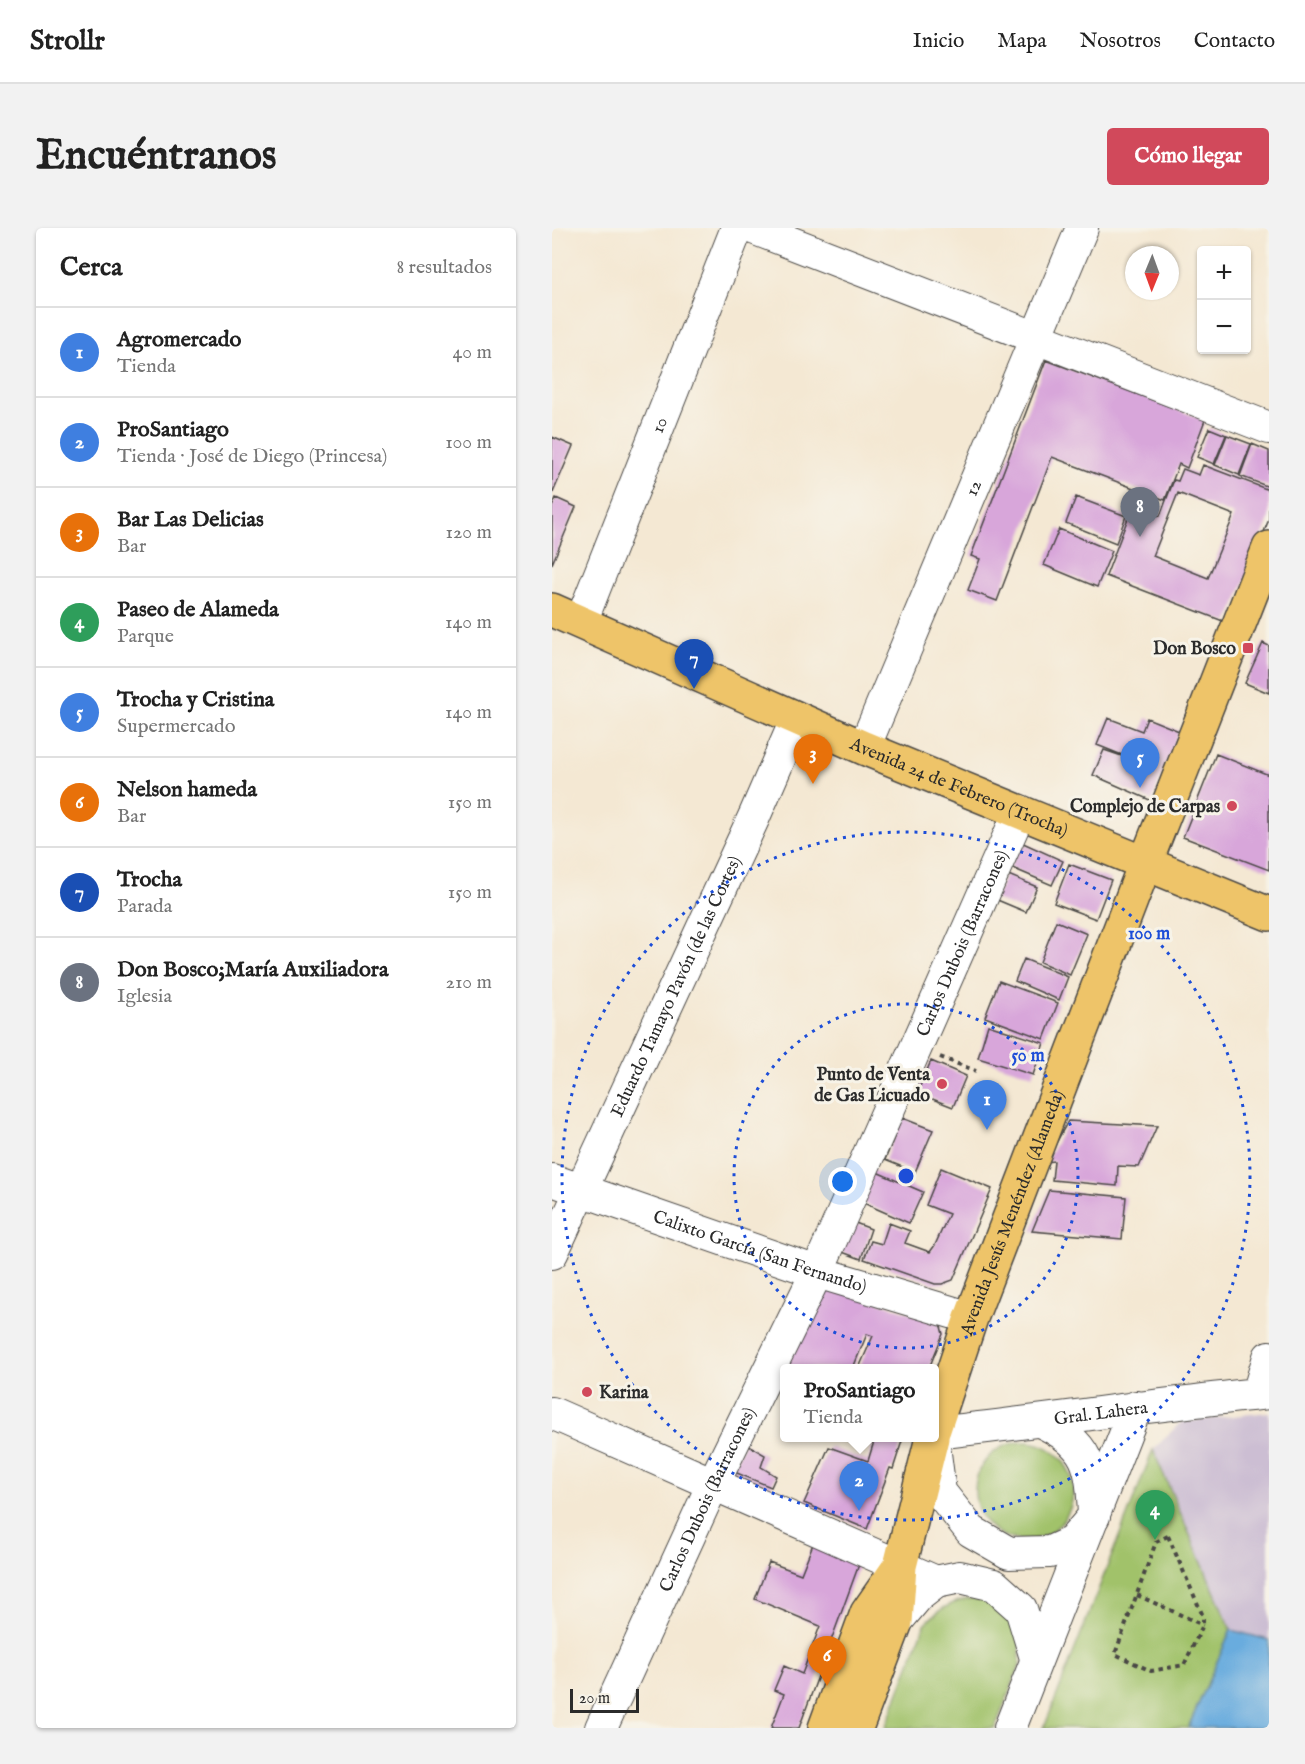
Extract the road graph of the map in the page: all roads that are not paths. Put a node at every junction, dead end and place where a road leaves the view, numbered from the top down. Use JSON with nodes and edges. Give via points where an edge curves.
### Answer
{"nodes":[{"id":1,"x":737,"y":228,"type":"edge"},
{"id":2,"x":753,"y":228,"type":"edge"},
{"id":3,"x":1082,"y":228,"type":"edge"},
{"id":4,"x":1035,"y":338,"type":"junction"},
{"id":5,"x":1269,"y":428,"type":"edge"},
{"id":6,"x":1269,"y":548,"type":"edge"},
{"id":7,"x":566,"y":616,"type":"edge"},
{"id":8,"x":798,"y":718,"type":"junction"},
{"id":9,"x":864,"y":748,"type":"junction"},
{"id":10,"x":1020,"y":811,"type":"junction"},
{"id":11,"x":1145,"y":864,"type":"junction"},
{"id":12,"x":1269,"y":914,"type":"edge"},
{"id":13,"x":552,"y":1180,"type":"edge"},
{"id":14,"x":582,"y":1190,"type":"junction"},
{"id":15,"x":552,"y":1253,"type":"edge"},
{"id":16,"x":817,"y":1272,"type":"junction"},
{"id":17,"x":971,"y":1318,"type":"junction"},
{"id":18,"x":1269,"y":1357,"type":"edge"},
{"id":19,"x":1263,"y":1393,"type":"edge"},
{"id":20,"x":1136,"y":1407,"type":"junction"},
{"id":21,"x":552,"y":1413,"type":"edge"},
{"id":22,"x":939,"y":1416,"type":"edge"},
{"id":23,"x":1040,"y":1421,"type":"junction"},
{"id":24,"x":939,"y":1433,"type":"edge"},
{"id":25,"x":931,"y":1442,"type":"edge"},
{"id":26,"x":934,"y":1442,"type":"edge"},
{"id":27,"x":713,"y":1484,"type":"junction"},
{"id":28,"x":1094,"y":1516,"type":"junction"},
{"id":29,"x":900,"y":1566,"type":"junction"},
{"id":30,"x":936,"y":1582,"type":"junction"},
{"id":31,"x":896,"y":1622,"type":"junction"},
{"id":32,"x":1036,"y":1658,"type":"junction"},
{"id":33,"x":601,"y":1728,"type":"edge"},
{"id":34,"x":825,"y":1728,"type":"edge"},
{"id":35,"x":856,"y":1728,"type":"edge"},
{"id":36,"x":1010,"y":1728,"type":"edge"}],
"edges":[{"from":1,"to":7,"type":"street","name":"10"},
{"from":2,"to":4,"type":"street"},
{"from":3,"to":4,"type":"street","name":"12"},
{"from":4,"to":5,"type":"street"},
{"from":4,"to":9,"type":"street","name":"12"},
{"from":6,"to":11,"type":"main road","name":"Avenida Jesús Menéndez (Alameda)"},
{"from":7,"to":8,"type":"main road","name":"Avenida 24 de Febrero (Trocha)"},
{"from":8,"to":9,"type":"main road","name":"Avenida 24 de Febrero (Trocha)"},
{"from":8,"to":14,"type":"street","name":"Eduardo Tamayo Pavón (de las Cortes)"},
{"from":9,"to":10,"type":"main road","name":"Avenida 24 de Febrero (Trocha)"},
{"from":10,"to":11,"type":"main road","name":"Avenida 24 de Febrero (Trocha)"},
{"from":10,"to":16,"type":"street","name":"Carlos Dubois (Barracones)"},
{"from":11,"to":12,"type":"main road","name":"Avenida 24 de Febrero (Trocha)"},
{"from":11,"to":17,"type":"main road","name":"Avenida Jesús Menéndez (Alameda)"},
{"from":13,"to":14,"type":"street","name":"Calixto García (San Fernando)"},
{"from":14,"to":15,"type":"street","name":"Eduardo Tamayo Pavón (de las Cortes)"},
{"from":14,"to":16,"type":"street","name":"Calixto García (San Fernando)"},
{"from":16,"to":17,"type":"street","name":"Calixto García (San Fernando)"},
{"from":16,"to":27,"type":"street","name":"Carlos Dubois (Barracones)"},
{"from":17,"to":22,"type":"main road","name":"Avenida Jesús Menéndez (Alameda)"},
{"from":18,"to":19,"type":"street"},
{"from":19,"to":20,"type":"street","name":"Gral. Lahera"},
{"from":20,"to":23,"type":"street","name":"Gral. Lahera"},
{"from":20,"to":28,"type":"street","name":"Avenida Jesús Menéndez (Alameda)"},
{"from":21,"to":27,"type":"street"},
{"from":23,"to":24,"type":"street","name":"Gral. Lahera"},
{"from":23,"to":28,"type":"street","name":"Avenida Jesús Menéndez (Alameda)","via":[[1058,1430],[1083,1452],[1092,1475]]},
{"from":25,"to":29,"type":"main road","name":"Avenida Jesús Menéndez (Alameda)"},
{"from":26,"to":28,"type":"street","name":"Avenida Jesús Menéndez (Alameda)","via":[[940,1492],[971,1531],[1009,1553],[1050,1551],[1072,1542]]},
{"from":27,"to":29,"type":"street"},
{"from":27,"to":33,"type":"street","name":"Carlos Dubois (Barracones)"},
{"from":28,"to":32,"type":"street","name":"Avenida Jesús Menéndez (Alameda)"},
{"from":29,"to":30,"type":"street"},
{"from":29,"to":31,"type":"main road","name":"Avenida Jesús Menéndez (Alameda)"},
{"from":29,"to":34,"type":"main road","name":"Avenida Jesús Menéndez (Alameda)","via":[[867,1613]]},
{"from":30,"to":31,"type":"street","name":"Avenida Jesús Menéndez (Alameda)"},
{"from":30,"to":32,"type":"street","via":[[960,1577],[994,1585],[1021,1609]]},
{"from":31,"to":35,"type":"main road","name":"Avenida Jesús Menéndez (Alameda)"},
{"from":32,"to":36,"type":"street","name":"Avenida Jesús Menéndez (Alameda)"}]}
